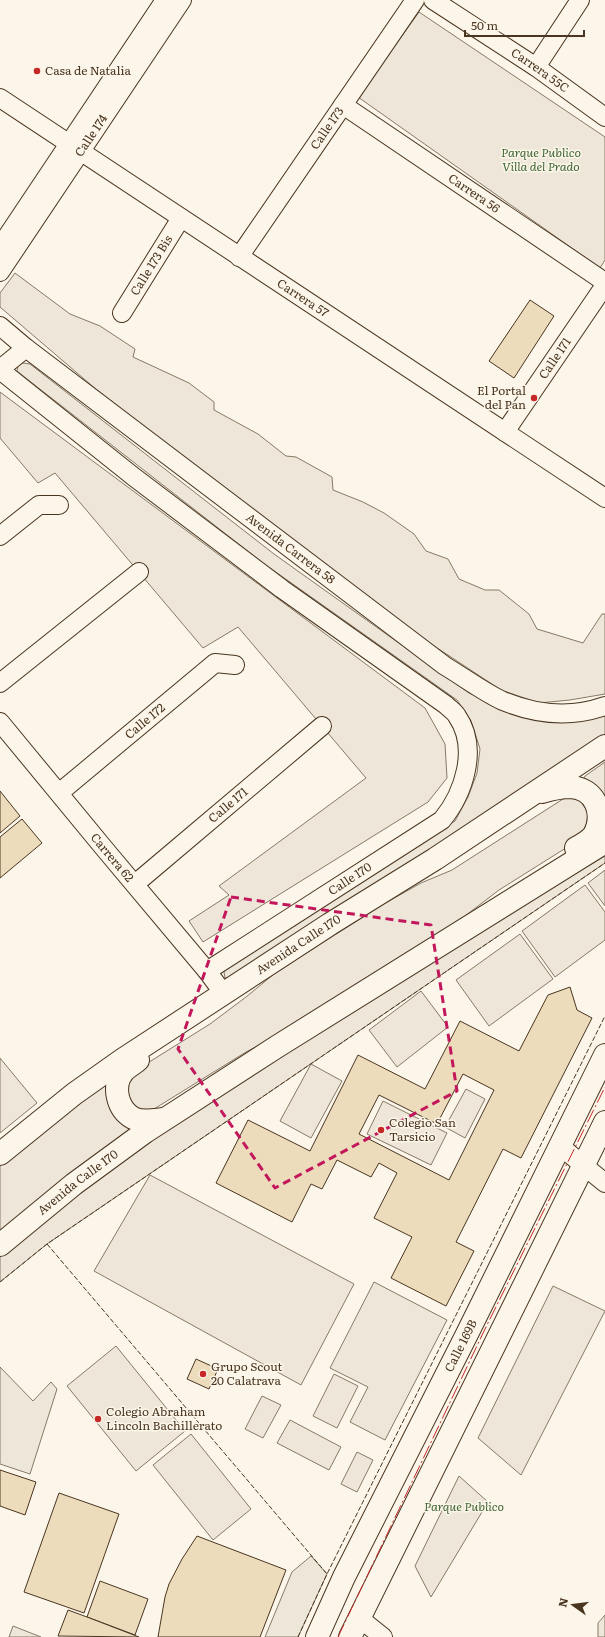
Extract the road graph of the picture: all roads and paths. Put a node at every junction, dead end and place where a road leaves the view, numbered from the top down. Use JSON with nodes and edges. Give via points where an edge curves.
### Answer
{"nodes":[{"id":1,"x":165,"y":0,"type":"edge"},
{"id":2,"x":182,"y":0,"type":"edge"},
{"id":3,"x":415,"y":0,"type":"edge"},
{"id":4,"x":433,"y":0,"type":"edge"},
{"id":5,"x":580,"y":0,"type":"edge"},
{"id":6,"x":536,"y":67,"type":"junction"},
{"id":7,"x":0,"y":98,"type":"edge"},
{"id":8,"x":343,"y":105,"type":"junction"},
{"id":9,"x":605,"y":116,"type":"edge"},
{"id":10,"x":75,"y":148,"type":"junction"},
{"id":11,"x":180,"y":218,"type":"junction"},
{"id":12,"x":0,"y":247,"type":"edge"},
{"id":13,"x":239,"y":257,"type":"junction"},
{"id":14,"x":0,"y":272,"type":"edge"},
{"id":15,"x":605,"y":282,"type":"edge"},
{"id":16,"x":605,"y":285,"type":"edge"},
{"id":17,"x":122,"y":313,"type":"dead end"},
{"id":18,"x":0,"y":326,"type":"edge"},
{"id":19,"x":26,"y":348,"type":"junction"},
{"id":20,"x":0,"y":369,"type":"edge"},
{"id":21,"x":505,"y":432,"type":"junction"},
{"id":22,"x":605,"y":498,"type":"edge"},
{"id":23,"x":59,"y":505,"type":"dead end"},
{"id":24,"x":0,"y":536,"type":"edge"},
{"id":25,"x":139,"y":572,"type":"dead end"},
{"id":26,"x":235,"y":665,"type":"dead end"},
{"id":27,"x":0,"y":683,"type":"edge"},
{"id":28,"x":605,"y":706,"type":"edge"},
{"id":29,"x":0,"y":722,"type":"edge"},
{"id":30,"x":322,"y":726,"type":"dead end"},
{"id":31,"x":605,"y":746,"type":"edge"},
{"id":32,"x":59,"y":793,"type":"junction"},
{"id":33,"x":532,"y":795,"type":"junction"},
{"id":34,"x":605,"y":842,"type":"edge"},
{"id":35,"x":135,"y":884,"type":"junction"},
{"id":36,"x":464,"y":930,"type":"junction"},
{"id":37,"x":207,"y":971,"type":"junction"},
{"id":38,"x":224,"y":994,"type":"junction"},
{"id":39,"x":205,"y":1007,"type":"junction"},
{"id":40,"x":605,"y":1055,"type":"edge"},
{"id":41,"x":164,"y":1119,"type":"junction"},
{"id":42,"x":605,"y":1122,"type":"edge"},
{"id":43,"x":560,"y":1146,"type":"junction"},
{"id":44,"x":0,"y":1154,"type":"edge"},
{"id":45,"x":584,"y":1165,"type":"junction"},
{"id":46,"x":605,"y":1183,"type":"edge"},
{"id":47,"x":0,"y":1245,"type":"edge"},
{"id":48,"x":358,"y":1617,"type":"junction"},
{"id":49,"x":317,"y":1637,"type":"edge"},
{"id":50,"x":350,"y":1637,"type":"edge"},
{"id":51,"x":383,"y":1637,"type":"edge"}],
"edges":[{"from":1,"to":10,"type":"street","name":"Calle 174"},
{"from":2,"to":10,"type":"street","name":"Calle 174"},
{"from":3,"to":8,"type":"street","name":"Calle 173"},
{"from":4,"to":6,"type":"street","name":"Carrera 55C"},
{"from":5,"to":6,"type":"street"},
{"from":6,"to":9,"type":"street","name":"Carrera 55C"},
{"from":7,"to":10,"type":"street","name":"Carrera 57"},
{"from":8,"to":13,"type":"street","name":"Calle 173"},
{"from":8,"to":15,"type":"street","name":"Carrera 56"},
{"from":10,"to":11,"type":"street","name":"Carrera 57"},
{"from":10,"to":12,"type":"street","name":"Calle 174"},
{"from":10,"to":14,"type":"street","name":"Calle 174"},
{"from":11,"to":13,"type":"street","name":"Carrera 57"},
{"from":11,"to":17,"type":"street","name":"Calle 173 Bis"},
{"from":13,"to":21,"type":"street","name":"Carrera 57"},
{"from":16,"to":21,"type":"street","name":"Calle 171"},
{"from":18,"to":19,"type":"street","name":"Avenida Carrera 58"},
{"from":19,"to":20,"type":"street"},
{"from":19,"to":28,"type":"street","name":"Avenida Carrera 58","via":[[445,666],[502,700],[536,712],[588,712]]},
{"from":20,"to":37,"type":"street","name":"Calle 170","via":[[134,477],[282,589],[446,705],[457,716],[466,736],[466,765],[458,796],[442,820]]},
{"from":21,"to":22,"type":"street","name":"Carrera 57"},
{"from":23,"to":24,"type":"street","via":[[39,505]]},
{"from":25,"to":27,"type":"street"},
{"from":26,"to":32,"type":"street","name":"Calle 172","via":[[215,662]]},
{"from":29,"to":32,"type":"street","name":"Carrera 62"},
{"from":30,"to":35,"type":"street","name":"Calle 171"},
{"from":31,"to":33,"type":"main road","name":"Avenida Calle 170"},
{"from":32,"to":35,"type":"street","name":"Carrera 62"},
{"from":33,"to":36,"type":"main road","via":[[571,787],[590,793],[597,800],[601,812],[600,824],[594,835],[586,842],[530,878]]},
{"from":33,"to":38,"type":"main road","name":"Avenida Calle 170"},
{"from":34,"to":36,"type":"main road","name":"Avenida Calle 170"},
{"from":35,"to":37,"type":"street","name":"Carrera 62"},
{"from":36,"to":41,"type":"main road","name":"Avenida Calle 170"},
{"from":37,"to":38,"type":"street","name":"Carrera 62"},
{"from":38,"to":39,"type":"main road","name":"Avenida Calle 170"},
{"from":39,"to":41,"type":"main road","via":[[124,1071],[119,1079],[116,1089],[118,1100],[122,1108],[133,1118],[147,1121]]},
{"from":39,"to":44,"type":"main road","name":"Avenida Calle 170","via":[[99,1076]]},
{"from":40,"to":43,"type":"main road","name":"Calle 169B"},
{"from":41,"to":47,"type":"main road","name":"Avenida Calle 170","via":[[104,1160]]},
{"from":42,"to":45,"type":"main road"},
{"from":43,"to":45,"type":"street"},
{"from":43,"to":49,"type":"main road","name":"Calle 169B","via":[[344,1577]]},
{"from":45,"to":46,"type":"street"},
{"from":45,"to":48,"type":"main road"},
{"from":48,"to":50,"type":"main road"},
{"from":48,"to":51,"type":"street"}]}
